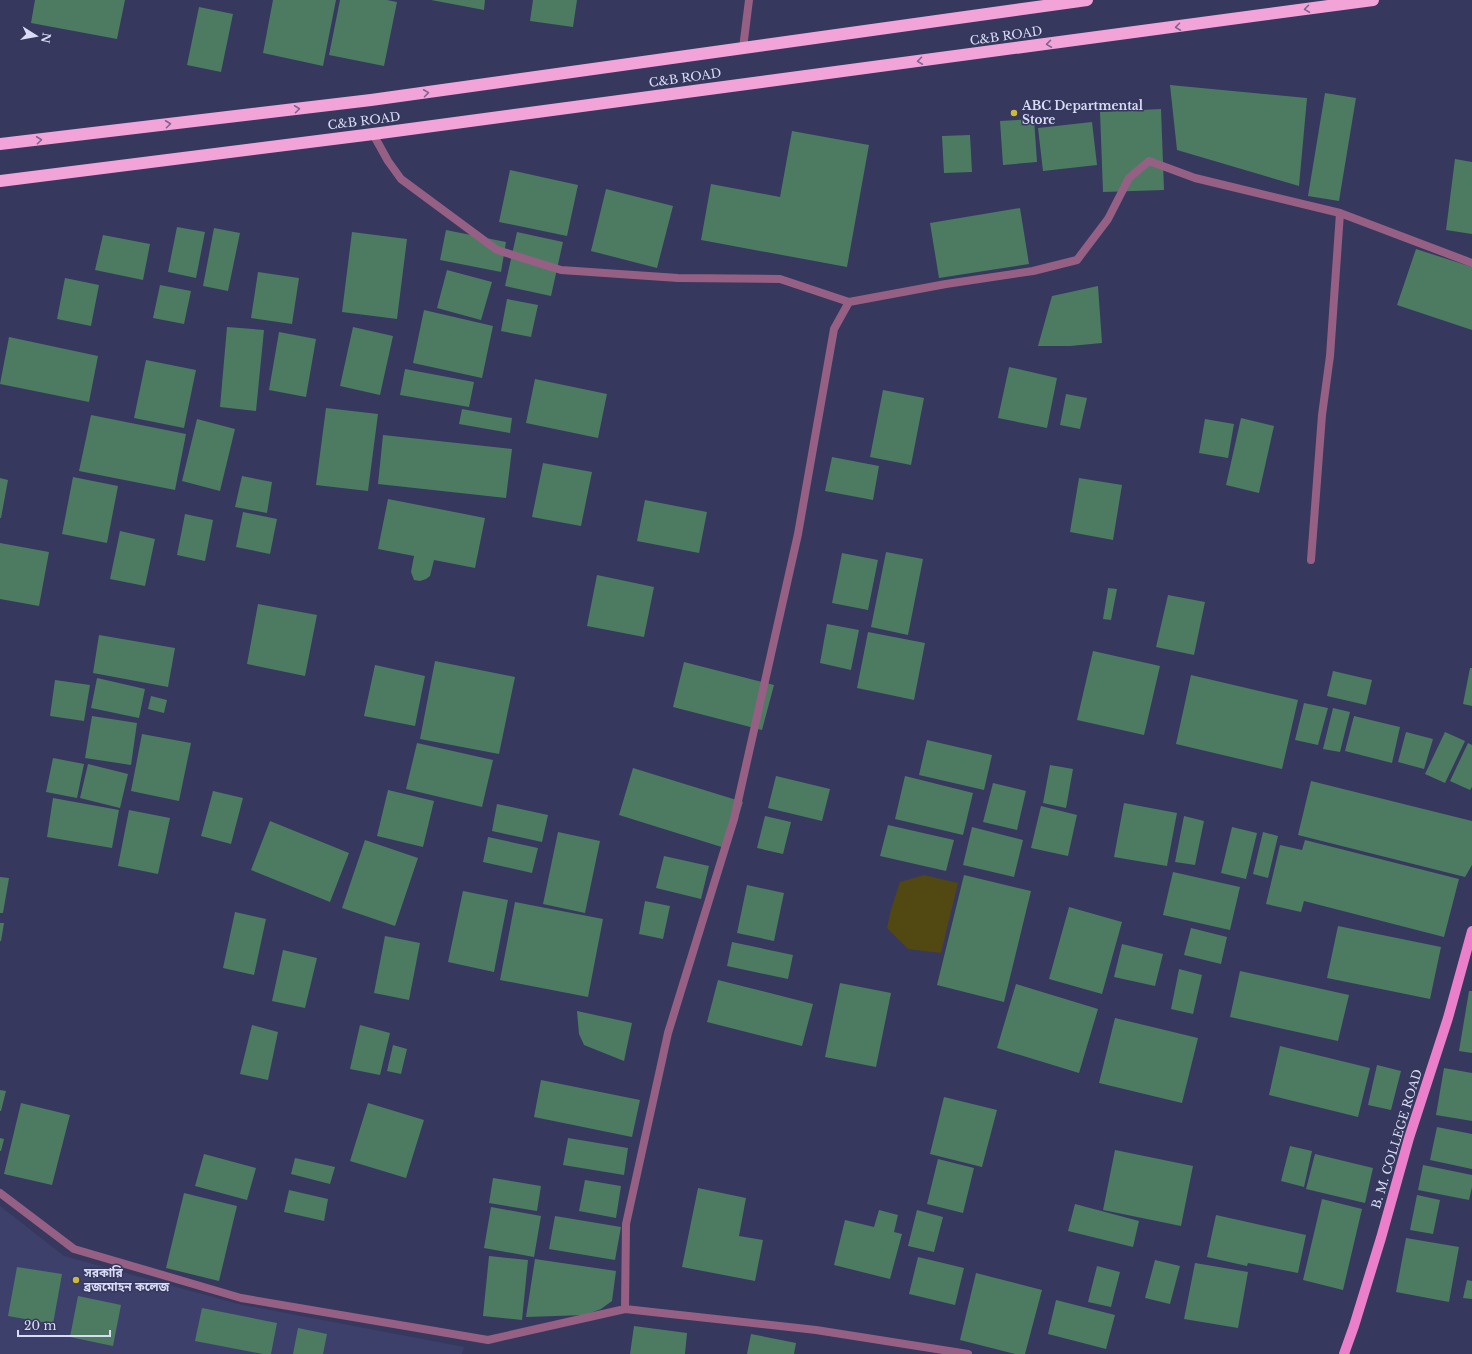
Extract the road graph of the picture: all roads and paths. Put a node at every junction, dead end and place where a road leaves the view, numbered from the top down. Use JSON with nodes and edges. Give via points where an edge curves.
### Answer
{"nodes":[{"id":1,"x":749,"y":0,"type":"edge"},
{"id":2,"x":1087,"y":0,"type":"edge"},
{"id":3,"x":1373,"y":0,"type":"edge"},
{"id":4,"x":743,"y":48,"type":"junction"},
{"id":5,"x":373,"y":134,"type":"junction"},
{"id":6,"x":0,"y":144,"type":"edge"},
{"id":7,"x":0,"y":181,"type":"edge"},
{"id":8,"x":1340,"y":213,"type":"junction"},
{"id":9,"x":1472,"y":262,"type":"edge"},
{"id":10,"x":849,"y":302,"type":"junction"},
{"id":11,"x":1310,"y":560,"type":"dead end"},
{"id":12,"x":1472,"y":931,"type":"edge"},
{"id":13,"x":0,"y":1193,"type":"edge"},
{"id":14,"x":625,"y":1309,"type":"junction"},
{"id":15,"x":968,"y":1354,"type":"edge"},
{"id":16,"x":1344,"y":1354,"type":"edge"}],
"edges":[{"from":1,"to":4,"type":"street"},
{"from":2,"to":4,"type":"highway","name":"C&B ROAD"},
{"from":3,"to":5,"type":"highway","name":"C&B ROAD","one_way":true},
{"from":6,"to":4,"type":"highway","name":"C&B ROAD","one_way":true,"via":[[371,100]]},
{"from":5,"to":7,"type":"highway","name":"C&B ROAD"},
{"from":5,"to":10,"type":"street","via":[[401,179],[497,250],[561,270],[678,278],[780,279]]},
{"from":8,"to":9,"type":"street"},
{"from":8,"to":10,"type":"street","via":[[1195,178],[1149,161],[1129,178],[1108,219],[1077,260],[1033,271]]},
{"from":8,"to":11,"type":"street","via":[[1330,356],[1322,415]]},
{"from":10,"to":14,"type":"street","via":[[834,329],[798,534],[734,819],[668,1033],[626,1224]]},
{"from":12,"to":16,"type":"main road","name":"B. M. COLLEGE ROAD","via":[[1448,1018]]},
{"from":13,"to":14,"type":"street","via":[[74,1249],[241,1298],[488,1340]]},
{"from":14,"to":15,"type":"street","via":[[816,1330]]}]}
